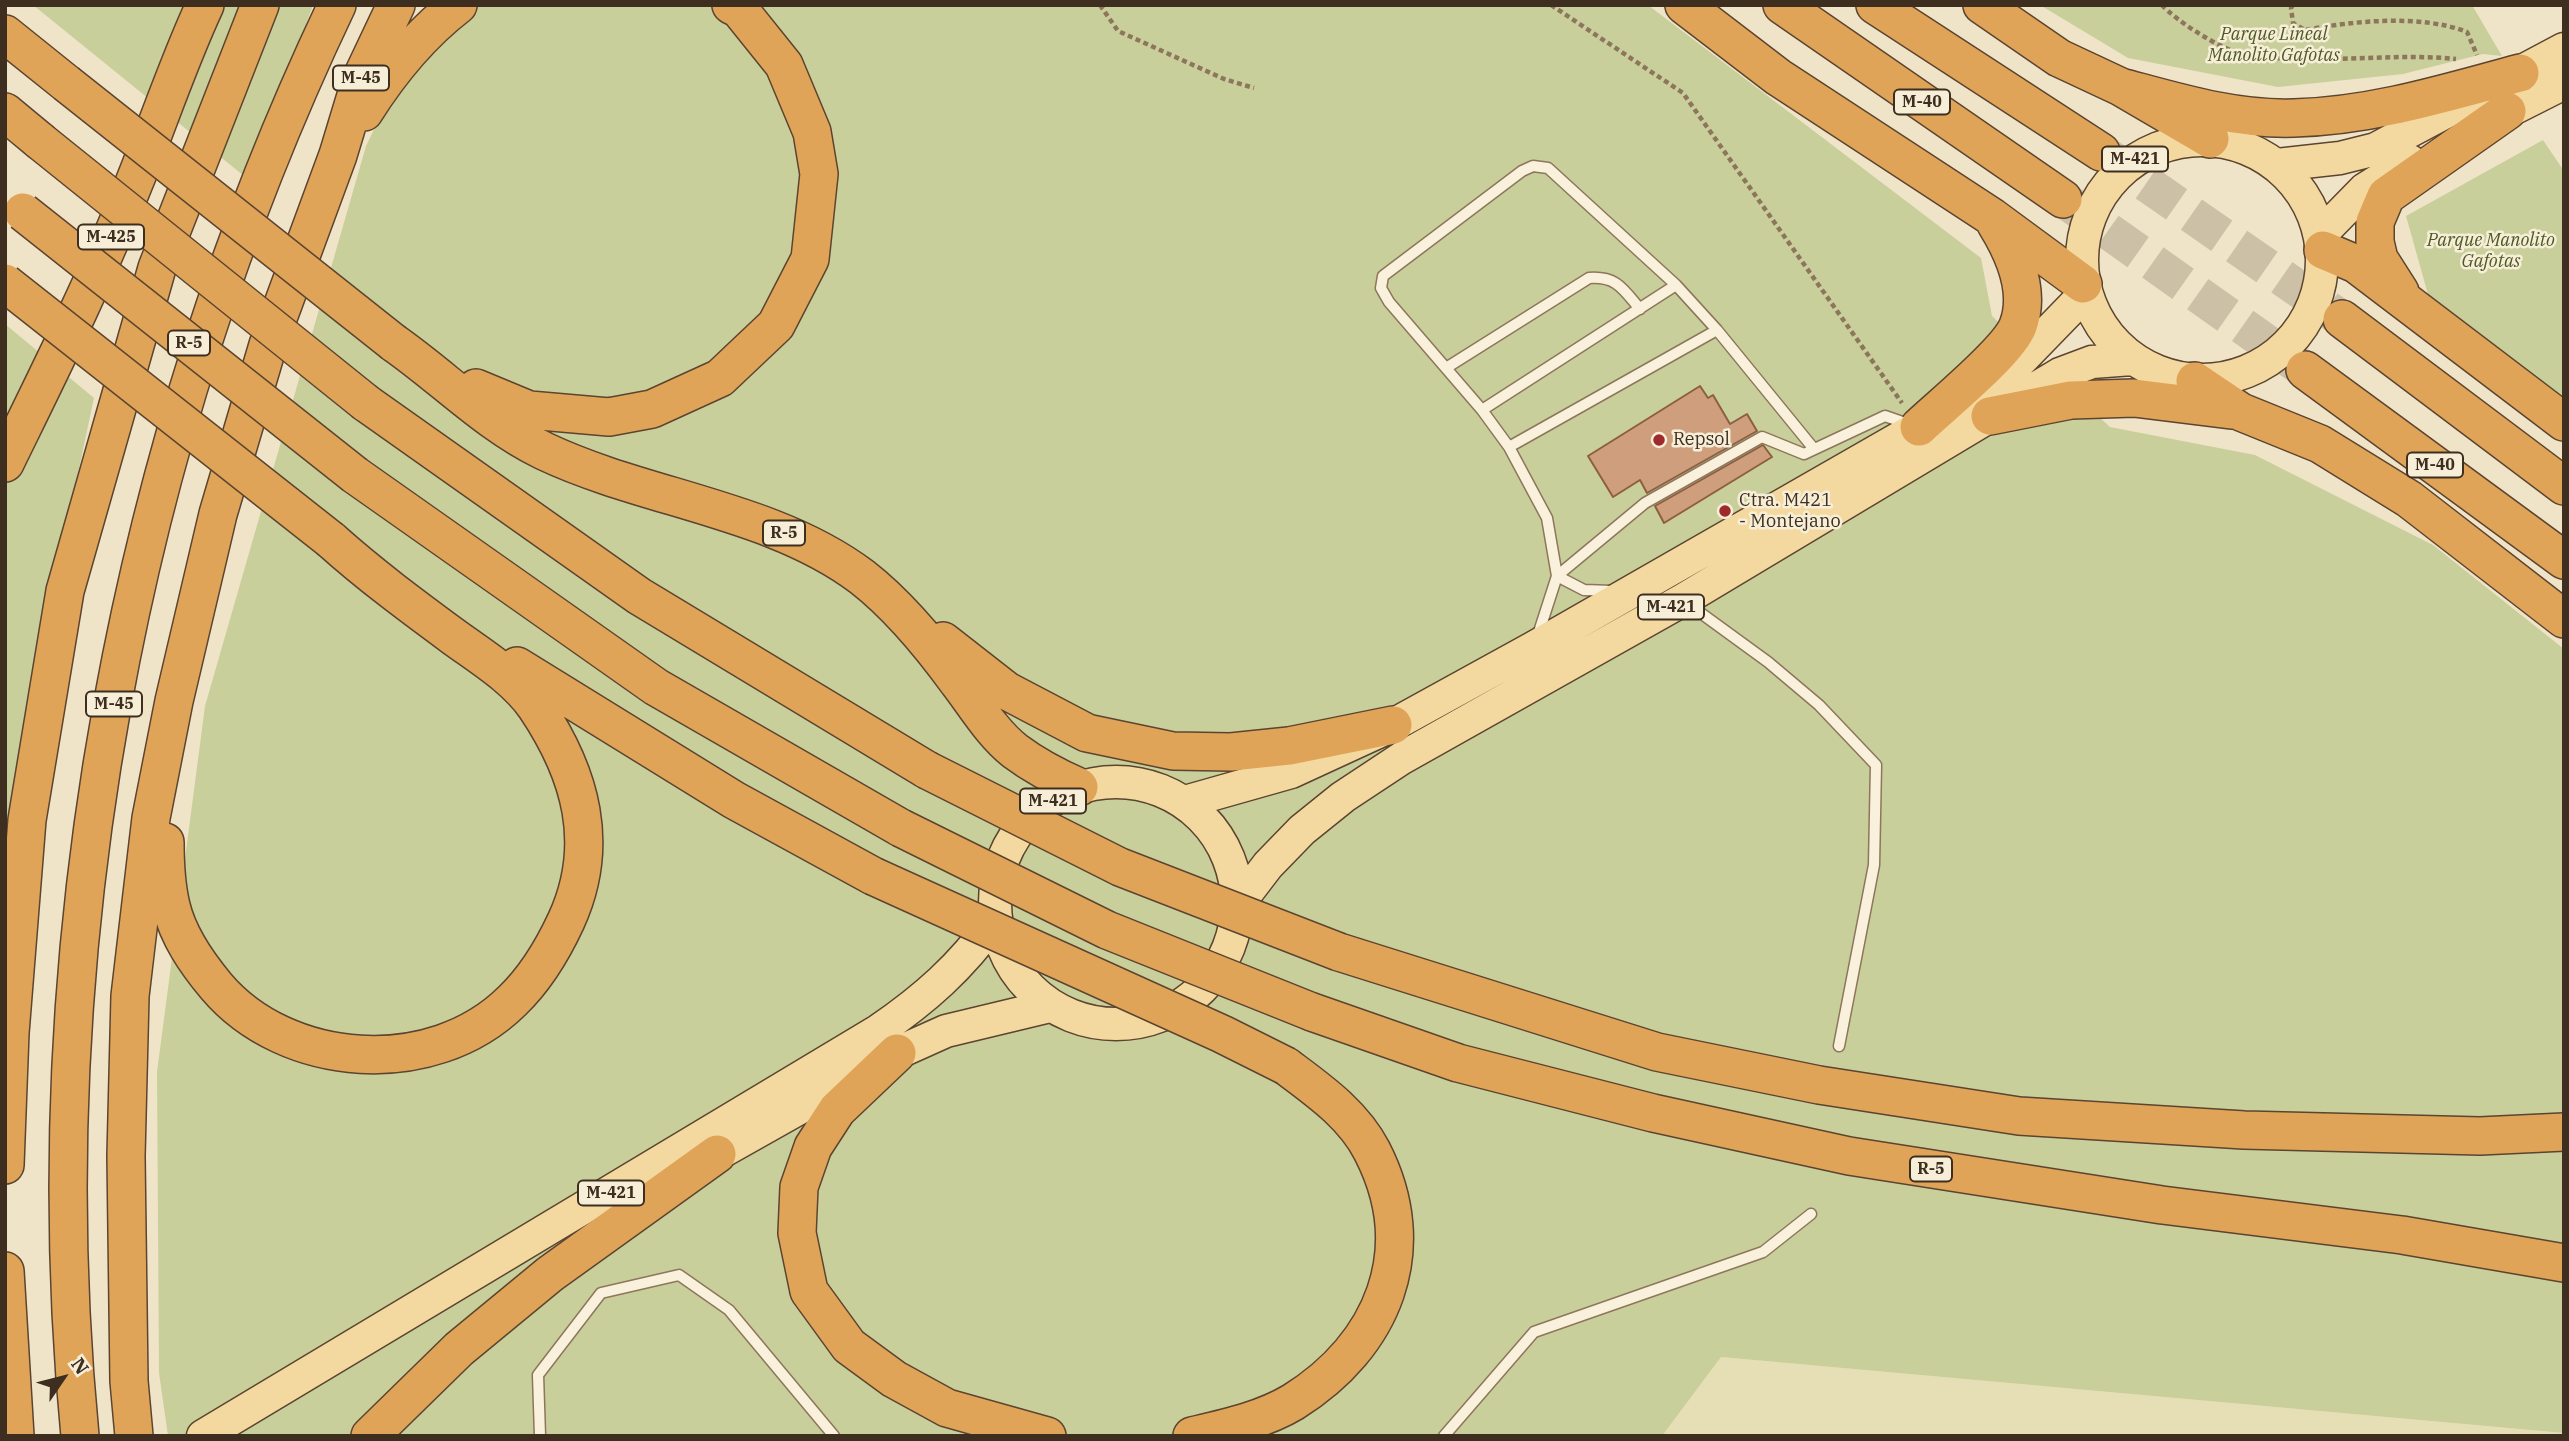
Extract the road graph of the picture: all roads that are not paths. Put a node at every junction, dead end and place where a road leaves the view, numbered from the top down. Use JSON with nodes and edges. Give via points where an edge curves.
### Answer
{"nodes":[{"id":1,"x":205,"y":5,"type":"edge"},
{"id":2,"x":260,"y":5,"type":"edge"},
{"id":3,"x":337,"y":5,"type":"edge"},
{"id":4,"x":396,"y":5,"type":"edge"},
{"id":5,"x":458,"y":5,"type":"edge"},
{"id":6,"x":731,"y":5,"type":"edge"},
{"id":7,"x":1684,"y":5,"type":"edge"},
{"id":8,"x":1782,"y":5,"type":"edge"},
{"id":9,"x":1875,"y":5,"type":"edge"},
{"id":10,"x":1982,"y":5,"type":"edge"},
{"id":11,"x":5,"y":34,"type":"edge"},
{"id":12,"x":2564,"y":49,"type":"edge"},
{"id":13,"x":2520,"y":73,"type":"junction"},
{"id":14,"x":2564,"y":83,"type":"edge"},
{"id":15,"x":2121,"y":87,"type":"junction"},
{"id":16,"x":2507,"y":111,"type":"junction"},
{"id":17,"x":5,"y":112,"type":"edge"},
{"id":18,"x":2210,"y":139,"type":"junction"},
{"id":19,"x":2101,"y":152,"type":"tunnel mouth"},
{"id":20,"x":338,"y":155,"type":"junction"},
{"id":21,"x":2277,"y":164,"type":"junction"},
{"id":22,"x":2063,"y":200,"type":"tunnel mouth"},
{"id":23,"x":14,"y":205,"type":"edge"},
{"id":24,"x":1992,"y":217,"type":"junction"},
{"id":25,"x":2322,"y":242,"type":"junction"},
{"id":26,"x":5,"y":284,"type":"edge"},
{"id":27,"x":1676,"y":285,"type":"junction"},
{"id":28,"x":2084,"y":289,"type":"junction"},
{"id":29,"x":1640,"y":309,"type":"junction"},
{"id":30,"x":2413,"y":310,"type":"junction"},
{"id":31,"x":2342,"y":319,"type":"tunnel mouth"},
{"id":32,"x":1717,"y":330,"type":"junction"},
{"id":33,"x":2132,"y":359,"type":"junction"},
{"id":34,"x":429,"y":368,"type":"junction"},
{"id":35,"x":1446,"y":368,"type":"junction"},
{"id":36,"x":2305,"y":370,"type":"tunnel mouth"},
{"id":37,"x":2195,"y":381,"type":"junction"},
{"id":38,"x":1482,"y":410,"type":"junction"},
{"id":39,"x":2241,"y":412,"type":"junction"},
{"id":40,"x":1990,"y":416,"type":"junction"},
{"id":41,"x":2564,"y":422,"type":"edge"},
{"id":42,"x":1919,"y":427,"type":"junction"},
{"id":43,"x":1509,"y":447,"type":"junction"},
{"id":44,"x":1814,"y":449,"type":"junction"},
{"id":45,"x":5,"y":463,"type":"edge"},
{"id":46,"x":2564,"y":486,"type":"edge"},
{"id":47,"x":331,"y":540,"type":"junction"},
{"id":48,"x":2564,"y":560,"type":"edge"},
{"id":49,"x":1557,"y":576,"type":"junction"},
{"id":50,"x":863,"y":578,"type":"junction"},
{"id":51,"x":1631,"y":592,"type":"junction"},
{"id":52,"x":1683,"y":600,"type":"junction"},
{"id":53,"x":2564,"y":619,"type":"edge"},
{"id":54,"x":1533,"y":648,"type":"junction"},
{"id":55,"x":174,"y":701,"type":"junction"},
{"id":56,"x":1393,"y":725,"type":"junction"},
{"id":57,"x":1079,"y":786,"type":"junction"},
{"id":58,"x":1185,"y":802,"type":"junction"},
{"id":59,"x":1239,"y":903,"type":"junction"},
{"id":60,"x":994,"y":921,"type":"junction"},
{"id":61,"x":1050,"y":1006,"type":"junction"},
{"id":62,"x":1839,"y":1046,"type":"dead end"},
{"id":63,"x":897,"y":1053,"type":"junction"},
{"id":64,"x":2564,"y":1132,"type":"edge"},
{"id":65,"x":717,"y":1154,"type":"junction"},
{"id":66,"x":5,"y":1165,"type":"edge"},
{"id":67,"x":1811,"y":1214,"type":"dead end"},
{"id":68,"x":2564,"y":1263,"type":"edge"},
{"id":69,"x":5,"y":1271,"type":"edge"},
{"id":70,"x":15,"y":1436,"type":"edge"},
{"id":71,"x":80,"y":1436,"type":"edge"},
{"id":72,"x":134,"y":1436,"type":"edge"},
{"id":73,"x":203,"y":1436,"type":"edge"},
{"id":74,"x":230,"y":1436,"type":"edge"},
{"id":75,"x":370,"y":1436,"type":"edge"},
{"id":76,"x":540,"y":1436,"type":"edge"},
{"id":77,"x":834,"y":1436,"type":"edge"},
{"id":78,"x":1047,"y":1436,"type":"edge"},
{"id":79,"x":1192,"y":1436,"type":"edge"},
{"id":80,"x":1444,"y":1436,"type":"edge"}],
"edges":[{"from":1,"to":45,"type":"highway","number":"M-425","via":[[134,185],[67,338]]},
{"from":2,"to":66,"type":"highway","via":[[157,268],[65,592],[27,820],[9,1033]]},
{"from":3,"to":71,"type":"highway","number":"M-45","via":[[274,150],[174,440],[137,579],[92,818],[75,1014],[67,1205]]},
{"from":4,"to":20,"type":"highway","number":"M-45","via":[[360,79]]},
{"from":5,"to":20,"type":"highway","via":[[427,29],[389,76]]},
{"from":6,"to":34,"type":"highway","number":"R-5","via":[[784,65],[812,132],[819,174],[810,259],[776,325],[720,378],[652,408],[609,417],[529,411]]},
{"from":7,"to":24,"type":"highway","via":[[1778,77]]},
{"from":8,"to":22,"type":"highway","number":"M-40"},
{"from":9,"to":19,"type":"highway"},
{"from":10,"to":15,"type":"highway","via":[[2059,58]]},
{"from":11,"to":34,"type":"highway","number":"R-5","bridge":true},
{"from":12,"to":13,"type":"main road"},
{"from":13,"to":15,"type":"highway","via":[[2366,112],[2292,118],[2210,111]]},
{"from":13,"to":21,"type":"main road","via":[[2376,149],[2340,158]]},
{"from":14,"to":16,"type":"main road"},
{"from":15,"to":18,"type":"highway"},
{"from":16,"to":25,"type":"main road","via":[[2374,183]]},
{"from":16,"to":30,"type":"highway","via":[[2386,196],[2375,222],[2377,250],[2387,274]]},
{"from":17,"to":64,"type":"highway","bridge":true,"via":[[366,403],[639,596],[927,771],[1120,867],[1339,952],[1657,1052],[1819,1085],[2019,1116],[2244,1130],[2480,1136]]},
{"from":18,"to":21,"type":"main road","number":"M-421","via":[[2244,146]]},
{"from":18,"to":28,"type":"main road","number":"M-421","via":[[2172,142],[2138,157],[2100,194],[2084,231]]},
{"from":20,"to":55,"type":"highway","number":"M-45","via":[[268,345],[218,514]]},
{"from":21,"to":25,"type":"main road","number":"M-421","via":[[2308,201]]},
{"from":23,"to":68,"type":"highway","number":"R-5","bridge":true,"via":[[355,475],[656,687],[901,828],[1107,930],[1312,1012],[1458,1063],[1653,1113],[1849,1156],[2162,1205],[2402,1235]]},
{"from":24,"to":28,"type":"highway"},
{"from":24,"to":42,"type":"highway","via":[[2012,250],[2023,291],[2018,327],[1984,368]]},
{"from":25,"to":30,"type":"highway"},
{"from":25,"to":37,"type":"main road","number":"M-421","via":[[2321,282],[2305,324],[2276,357],[2244,374]]},
{"from":26,"to":47,"type":"highway","bridge":true},
{"from":27,"to":29,"type":"lane"},
{"from":27,"to":32,"type":"lane"},
{"from":27,"to":35,"type":"lane","via":[[1548,168],[1533,166],[1383,276],[1381,288],[1389,302]]},
{"from":28,"to":33,"type":"main road","number":"M-421","via":[[2102,328]]},
{"from":28,"to":42,"type":"main road","number":"M-421","via":[[2018,363]]},
{"from":29,"to":35,"type":"lane","via":[[1613,281],[1589,278]]},
{"from":29,"to":38,"type":"lane"},
{"from":30,"to":41,"type":"highway"},
{"from":31,"to":46,"type":"highway"},
{"from":32,"to":43,"type":"lane"},
{"from":32,"to":44,"type":"lane"},
{"from":33,"to":37,"type":"main road","number":"M-421","via":[[2161,374]]},
{"from":33,"to":40,"type":"main road","number":"M-421","via":[[2092,362],[2060,374]]},
{"from":34,"to":50,"type":"highway","number":"R-5","via":[[477,409],[542,450],[784,533]]},
{"from":35,"to":38,"type":"lane"},
{"from":36,"to":48,"type":"highway","number":"M-40"},
{"from":37,"to":39,"type":"highway"},
{"from":38,"to":43,"type":"lane"},
{"from":39,"to":40,"type":"highway","via":[[2134,398],[2071,400]]},
{"from":39,"to":53,"type":"highway","via":[[2320,443],[2409,499]]},
{"from":40,"to":52,"type":"main road","number":"M-421"},
{"from":42,"to":44,"type":"lane","via":[[1885,416]]},
{"from":42,"to":51,"type":"main road","number":"M-421"},
{"from":43,"to":49,"type":"lane","via":[[1547,518]]},
{"from":44,"to":49,"type":"lane","via":[[1804,454],[1762,437],[1645,503]]},
{"from":47,"to":55,"type":"highway","via":[[506,675],[534,704],[572,777],[584,821],[585,866],[579,893],[554,948],[512,1001],[479,1026],[445,1041],[407,1052],[344,1054],[284,1038],[230,1002],[184,941],[171,908],[165,804]]},
{"from":47,"to":79,"type":"highway","bridge":true,"via":[[552,690],[734,800],[873,876],[1222,1034],[1286,1066],[1329,1097],[1372,1150],[1388,1190],[1394,1256],[1388,1292],[1366,1337],[1333,1372],[1292,1403],[1240,1424]]},
{"from":49,"to":51,"type":"lane","via":[[1584,590]]},
{"from":49,"to":54,"type":"lane"},
{"from":50,"to":56,"type":"highway","number":"R-5","via":[[1007,691],[1087,733],[1173,751],[1231,752],[1289,746]]},
{"from":50,"to":57,"type":"highway","number":"R-5","via":[[932,646],[1013,749],[1050,775]]},
{"from":51,"to":54,"type":"main road","number":"M-421"},
{"from":52,"to":59,"type":"main road","number":"M-421","via":[[1402,758],[1343,797],[1302,830]]},
{"from":52,"to":62,"type":"lane","via":[[1819,705],[1876,765],[1874,865]]},
{"from":54,"to":56,"type":"main road","number":"M-421"},
{"from":55,"to":72,"type":"highway","number":"M-45","via":[[151,818],[130,996],[126,1156]]},
{"from":56,"to":58,"type":"main road","number":"M-421","via":[[1291,772]]},
{"from":57,"to":58,"type":"main road","number":"M-421","via":[[1134,782],[1162,789]]},
{"from":57,"to":60,"type":"main road","number":"M-421","via":[[1040,807],[1012,841],[997,883]]},
{"from":58,"to":59,"type":"main road","number":"M-421","via":[[1209,825],[1229,856]]},
{"from":59,"to":61,"type":"main road","number":"M-421","via":[[1233,936],[1212,978],[1178,1008],[1124,1027],[1076,1020]]},
{"from":60,"to":61,"type":"main road","number":"M-421","via":[[1007,956]]},
{"from":60,"to":73,"type":"main road","number":"M-421","via":[[954,972],[925,999],[878,1031]]},
{"from":61,"to":63,"type":"main road","number":"M-421","via":[[946,1031]]},
{"from":63,"to":65,"type":"main road","number":"M-421"},
{"from":63,"to":78,"type":"highway","via":[[837,1110],[813,1146],[799,1187],[797,1233],[809,1292],[849,1346],[894,1380],[947,1408]]},
{"from":65,"to":74,"type":"main road","number":"M-421"},
{"from":65,"to":75,"type":"highway","via":[[550,1274],[459,1349]]},
{"from":67,"to":80,"type":"lane","via":[[1763,1252],[1534,1332]]},
{"from":69,"to":70,"type":"highway"},
{"from":76,"to":77,"type":"lane","via":[[538,1375],[601,1293],[679,1275],[729,1310]]}]}
